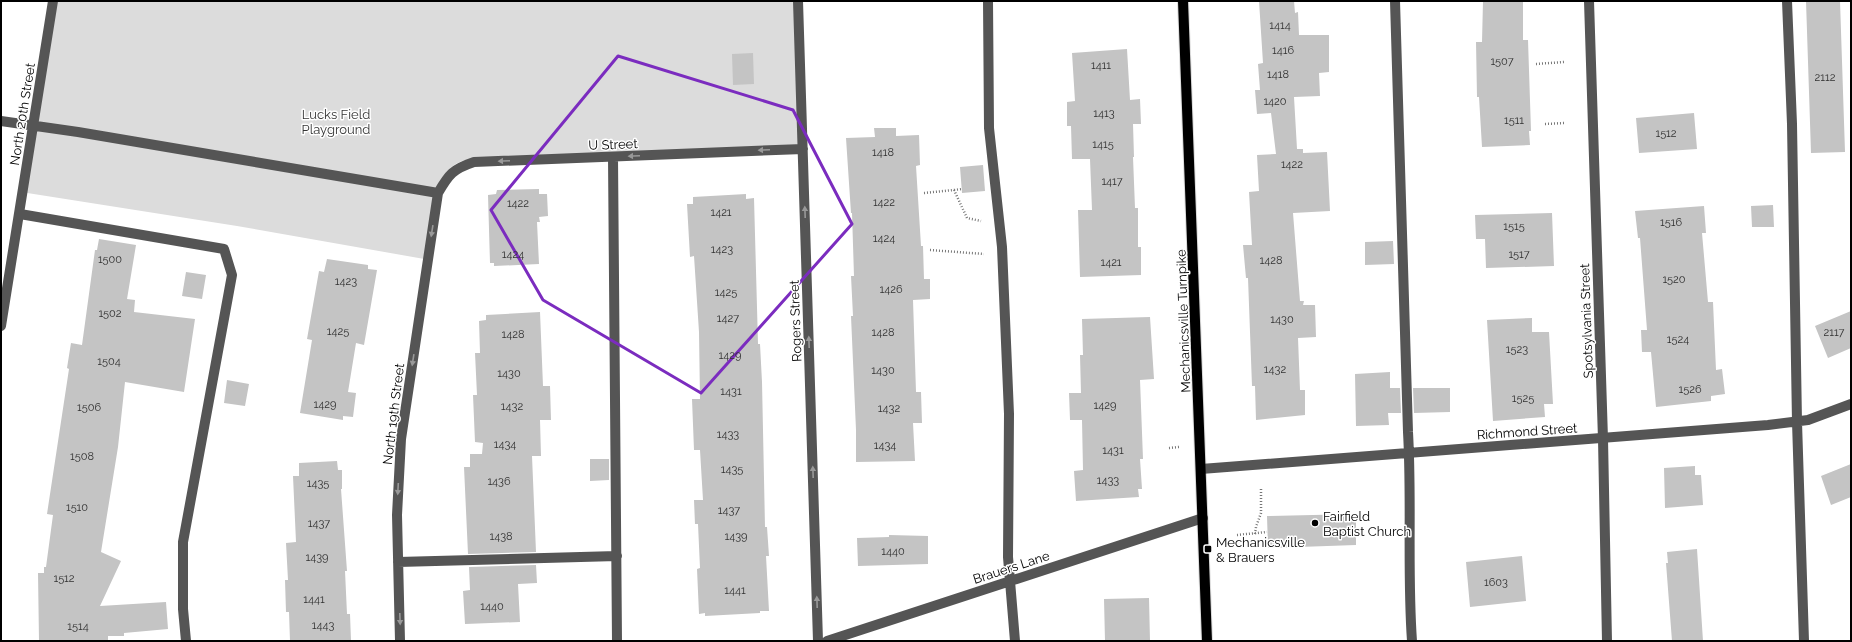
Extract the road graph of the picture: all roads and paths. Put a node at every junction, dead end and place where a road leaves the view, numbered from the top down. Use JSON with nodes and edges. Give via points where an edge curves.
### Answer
{"nodes":[{"id":1,"x":53,"y":1,"type":"edge"},
{"id":2,"x":798,"y":1,"type":"edge"},
{"id":3,"x":988,"y":1,"type":"edge"},
{"id":4,"x":1183,"y":1,"type":"edge"},
{"id":5,"x":1395,"y":1,"type":"edge"},
{"id":6,"x":1589,"y":1,"type":"edge"},
{"id":7,"x":1787,"y":1,"type":"edge"},
{"id":8,"x":1564,"y":62,"type":"dead end"},
{"id":9,"x":1536,"y":64,"type":"dead end"},
{"id":10,"x":1,"y":121,"type":"edge"},
{"id":11,"x":1565,"y":123,"type":"dead end"},
{"id":12,"x":1545,"y":124,"type":"dead end"},
{"id":13,"x":32,"y":126,"type":"junction"},
{"id":14,"x":803,"y":148,"type":"junction"},
{"id":15,"x":613,"y":157,"type":"junction"},
{"id":16,"x":962,"y":188,"type":"dead end"},
{"id":17,"x":954,"y":190,"type":"junction"},
{"id":18,"x":438,"y":193,"type":"junction"},
{"id":19,"x":924,"y":193,"type":"dead end"},
{"id":20,"x":20,"y":214,"type":"junction"},
{"id":21,"x":982,"y":222,"type":"dead end"},
{"id":22,"x":930,"y":250,"type":"dead end"},
{"id":23,"x":1002,"y":255,"type":"junction"},
{"id":24,"x":1,"y":326,"type":"edge"},
{"id":25,"x":1851,"y":404,"type":"edge"},
{"id":26,"x":1797,"y":422,"type":"junction"},
{"id":27,"x":1603,"y":439,"type":"junction"},
{"id":28,"x":1179,"y":447,"type":"dead end"},
{"id":29,"x":1169,"y":448,"type":"dead end"},
{"id":30,"x":1409,"y":452,"type":"junction"},
{"id":31,"x":1201,"y":469,"type":"junction"},
{"id":32,"x":1262,"y":488,"type":"dead end"},
{"id":33,"x":1203,"y":518,"type":"junction"},
{"id":34,"x":1267,"y":532,"type":"dead end"},
{"id":35,"x":1255,"y":534,"type":"junction"},
{"id":36,"x":1237,"y":535,"type":"dead end"},
{"id":37,"x":617,"y":556,"type":"junction"},
{"id":38,"x":398,"y":562,"type":"junction"},
{"id":39,"x":1010,"y":581,"type":"junction"},
{"id":40,"x":186,"y":641,"type":"edge"},
{"id":41,"x":400,"y":641,"type":"edge"},
{"id":42,"x":617,"y":641,"type":"edge"},
{"id":43,"x":818,"y":641,"type":"edge"},
{"id":44,"x":827,"y":641,"type":"edge"},
{"id":45,"x":1015,"y":641,"type":"edge"},
{"id":46,"x":1207,"y":641,"type":"edge"},
{"id":47,"x":1412,"y":641,"type":"edge"},
{"id":48,"x":1607,"y":641,"type":"edge"},
{"id":49,"x":1804,"y":641,"type":"edge"}],
"edges":[{"from":1,"to":13,"type":"street","name":"North 20th Street"},
{"from":2,"to":14,"type":"street","name":"Rogers Street"},
{"from":3,"to":23,"type":"street","via":[[989,128]]},
{"from":4,"to":31,"type":"main road","name":"Mechanicsville Turnpike"},
{"from":5,"to":30,"type":"street"},
{"from":6,"to":27,"type":"street","name":"Spotsylvania Street"},
{"from":7,"to":26,"type":"street","via":[[1792,124]]},
{"from":8,"to":9,"type":"path"},
{"from":10,"to":13,"type":"street"},
{"from":11,"to":12,"type":"path"},
{"from":13,"to":18,"type":"street"},
{"from":13,"to":20,"type":"street","name":"North 20th Street"},
{"from":14,"to":15,"type":"street","name":"U Street","one_way":true},
{"from":43,"to":14,"type":"street","name":"Rogers Street","one_way":true},
{"from":15,"to":18,"type":"street","name":"U Street","one_way":true,"via":[[474,162],[449,174]]},
{"from":15,"to":37,"type":"street"},
{"from":16,"to":17,"type":"path"},
{"from":17,"to":19,"type":"path"},
{"from":17,"to":21,"type":"path","via":[[967,218]]},
{"from":18,"to":38,"type":"street","name":"North 19th Street","one_way":true,"via":[[401,438],[397,515]]},
{"from":20,"to":24,"type":"street","name":"North 20th Street"},
{"from":20,"to":40,"type":"street","via":[[224,249],[232,275],[183,542],[183,609]]},
{"from":22,"to":23,"type":"path"},
{"from":23,"to":39,"type":"street","via":[[1009,414]]},
{"from":25,"to":26,"type":"street","name":"Richmond Street"},
{"from":26,"to":27,"type":"street","name":"Richmond Street"},
{"from":26,"to":49,"type":"street"},
{"from":27,"to":30,"type":"street","name":"Richmond Street"},
{"from":27,"to":48,"type":"street","name":"Spotsylvania Street"},
{"from":28,"to":29,"type":"path"},
{"from":30,"to":31,"type":"street","name":"Richmond Street"},
{"from":30,"to":47,"type":"street"},
{"from":31,"to":33,"type":"main road","name":"Mechanicsville Turnpike"},
{"from":32,"to":35,"type":"path","via":[[1261,513]]},
{"from":33,"to":39,"type":"street","name":"Brauers Lane"},
{"from":33,"to":46,"type":"main road","name":"Mechanicsville Turnpike"},
{"from":34,"to":35,"type":"path"},
{"from":35,"to":36,"type":"path"},
{"from":37,"to":38,"type":"street"},
{"from":37,"to":42,"type":"street"},
{"from":38,"to":41,"type":"street","name":"North 19th Street","one_way":true},
{"from":39,"to":44,"type":"street","name":"Brauers Lane"},
{"from":39,"to":45,"type":"street"}]}
